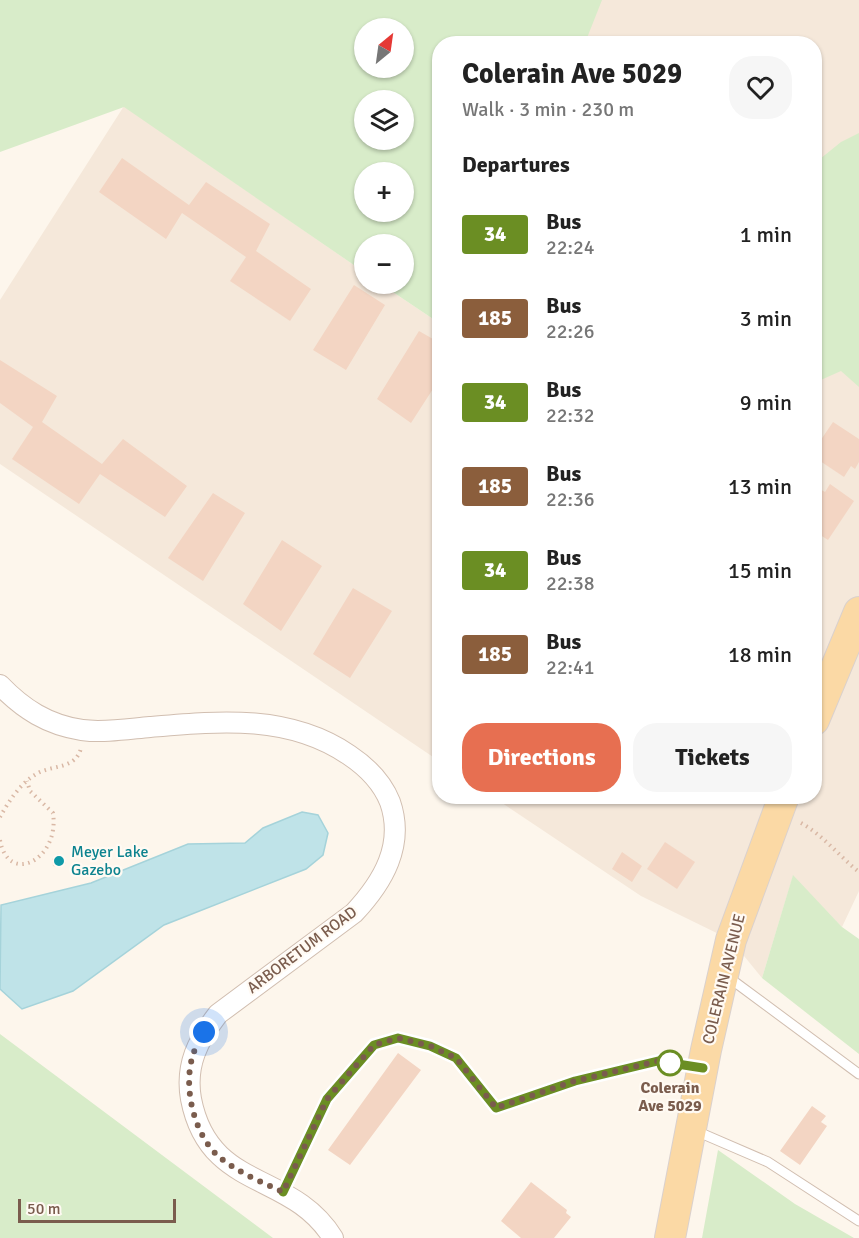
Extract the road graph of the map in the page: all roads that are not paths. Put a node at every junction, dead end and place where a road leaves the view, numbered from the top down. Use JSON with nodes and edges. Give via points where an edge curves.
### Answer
{"nodes":[{"id":1,"x":859,"y":612,"type":"edge"},
{"id":2,"x":0,"y":685,"type":"edge"},
{"id":3,"x":822,"y":701,"type":"edge"},
{"id":4,"x":780,"y":805,"type":"edge"},
{"id":5,"x":724,"y":973,"type":"junction"},
{"id":6,"x":703,"y":1068,"type":"junction"},
{"id":7,"x":859,"y":1074,"type":"edge"},
{"id":8,"x":691,"y":1129,"type":"junction"},
{"id":9,"x":283,"y":1192,"type":"junction"},
{"id":10,"x":859,"y":1221,"type":"edge"},
{"id":11,"x":333,"y":1238,"type":"edge"},
{"id":12,"x":670,"y":1238,"type":"edge"}],
"edges":[{"from":1,"to":3,"type":"main road"},
{"from":2,"to":9,"type":"street","name":"ARBORETUM ROAD","via":[[21,706],[43,720],[82,730],[195,723],[282,726],[337,747],[362,764],[387,794],[396,833],[393,852],[371,895],[354,913],[218,1014],[204,1032],[190,1067],[195,1117],[205,1140],[239,1171]]},
{"from":4,"to":5,"type":"main road","name":"COLERAIN AVENUE","via":[[731,940]]},
{"from":5,"to":6,"type":"main road","name":"COLERAIN AVENUE"},
{"from":5,"to":7,"type":"lane"},
{"from":6,"to":8,"type":"main road","name":"COLERAIN AVENUE"},
{"from":6,"to":9,"type":"lane","via":[[658,1061],[575,1081],[496,1108],[456,1058],[398,1038],[382,1042],[374,1045],[327,1099]]},
{"from":8,"to":10,"type":"lane","via":[[768,1162]]},
{"from":8,"to":12,"type":"main road","name":"COLERAIN AVENUE"},
{"from":9,"to":11,"type":"street","name":"ARBORETUM ROAD","via":[[312,1214]]}]}
